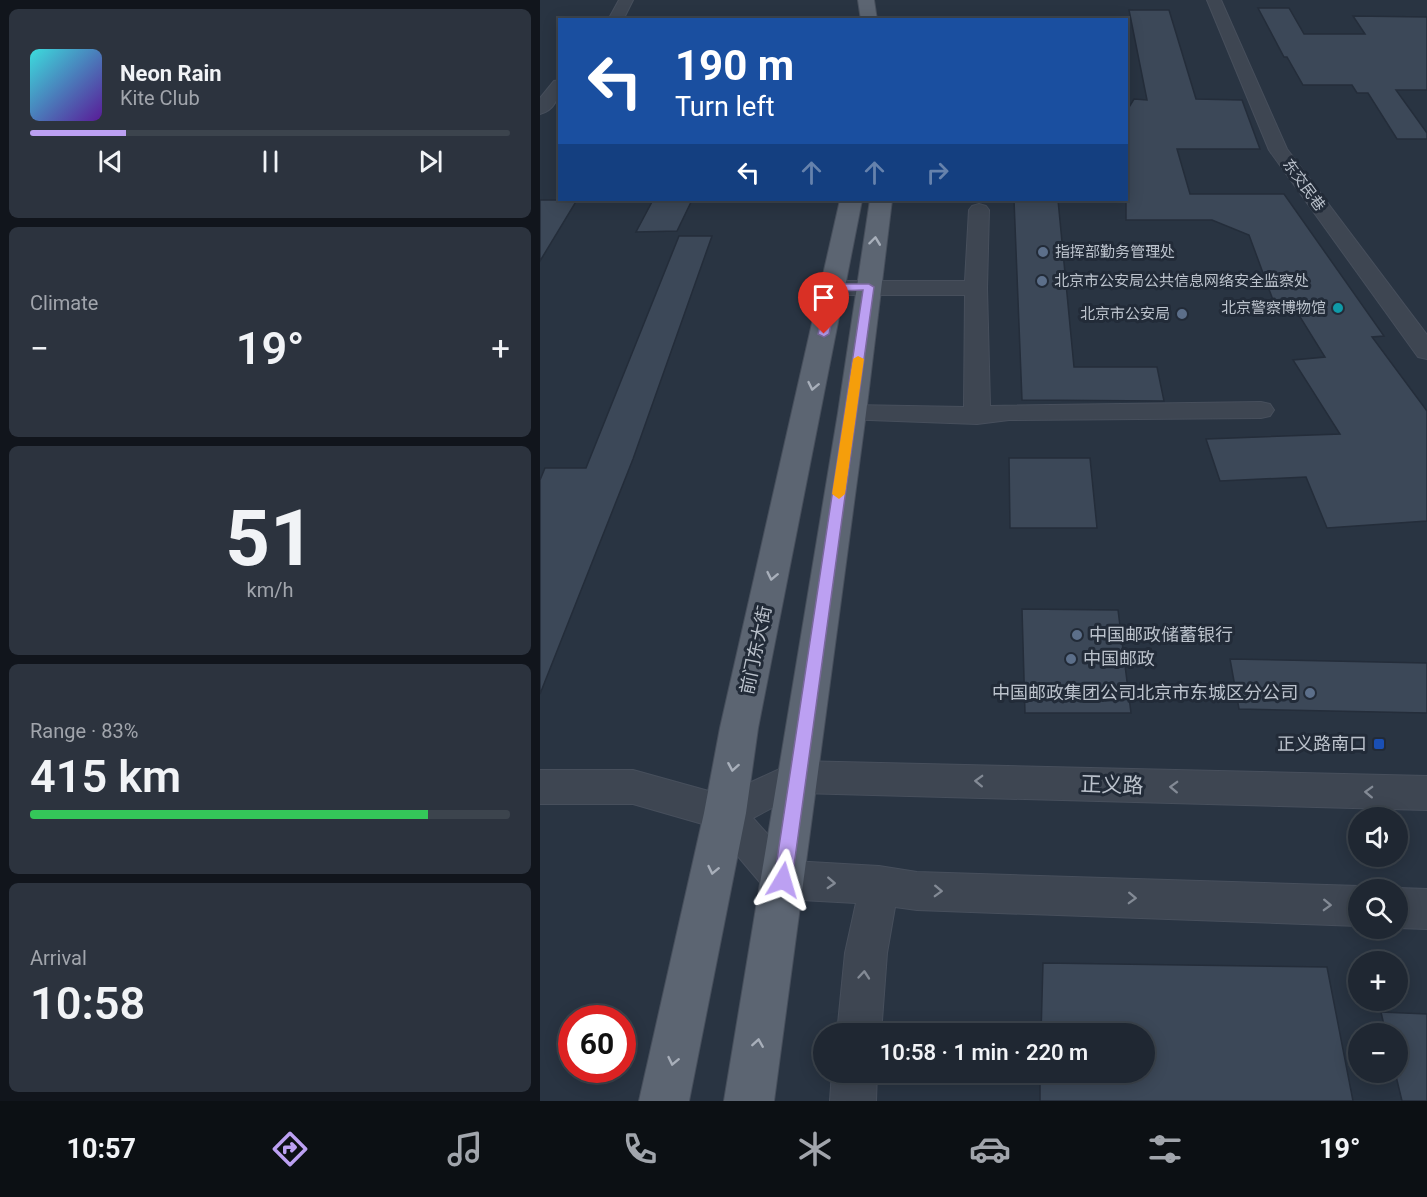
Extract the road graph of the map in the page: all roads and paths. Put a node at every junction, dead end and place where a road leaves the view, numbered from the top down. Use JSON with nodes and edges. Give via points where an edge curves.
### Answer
{"nodes":[{"id":1,"x":626,"y":0,"type":"edge"},
{"id":2,"x":866,"y":0,"type":"edge"},
{"id":3,"x":1214,"y":0,"type":"edge"},
{"id":4,"x":616,"y":18,"type":"edge"},
{"id":5,"x":869,"y":18,"type":"edge"},
{"id":6,"x":558,"y":87,"type":"edge"},
{"id":7,"x":540,"y":109,"type":"edge"},
{"id":8,"x":852,"y":201,"type":"edge"},
{"id":9,"x":880,"y":201,"type":"edge"},
{"id":10,"x":979,"y":210,"type":"dead end"},
{"id":11,"x":869,"y":287,"type":"junction"},
{"id":12,"x":834,"y":288,"type":"junction"},
{"id":13,"x":976,"y":288,"type":"junction"},
{"id":14,"x":1427,"y":352,"type":"edge"},
{"id":15,"x":1261,"y":410,"type":"dead end"},
{"id":16,"x":852,"y":413,"type":"junction"},
{"id":17,"x":977,"y":416,"type":"junction"},
{"id":18,"x":796,"y":777,"type":"junction"},
{"id":19,"x":540,"y":787,"type":"edge"},
{"id":20,"x":1427,"y":794,"type":"edge"},
{"id":21,"x":725,"y":813,"type":"junction"},
{"id":22,"x":783,"y":880,"type":"junction"},
{"id":23,"x":879,"y":885,"type":"junction"},
{"id":24,"x":1348,"y":906,"type":"edge"},
{"id":25,"x":1408,"y":908,"type":"edge"},
{"id":26,"x":1427,"y":909,"type":"edge"},
{"id":27,"x":860,"y":1023,"type":"edge"},
{"id":28,"x":854,"y":1083,"type":"edge"},
{"id":29,"x":664,"y":1101,"type":"edge"},
{"id":30,"x":749,"y":1101,"type":"edge"},
{"id":31,"x":853,"y":1101,"type":"edge"}],
"edges":[{"from":1,"to":4,"type":"street"},
{"from":2,"to":5,"type":"main road"},
{"from":3,"to":14,"type":"street","name":"东交民巷","via":[[1278,150]]},
{"from":6,"to":7,"type":"street"},
{"from":8,"to":12,"type":"main road","name":"前门东大街"},
{"from":11,"to":9,"type":"main road","one_way":true},
{"from":10,"to":13,"type":"street"},
{"from":11,"to":12,"type":"street"},
{"from":11,"to":13,"type":"street"},
{"from":11,"to":16,"type":"main road"},
{"from":12,"to":21,"type":"main road","name":"前门东大街","one_way":true,"via":[[739,728]]},
{"from":13,"to":17,"type":"street"},
{"from":15,"to":17,"type":"street","via":[[1009,412]]},
{"from":16,"to":17,"type":"street"},
{"from":16,"to":18,"type":"main road"},
{"from":20,"to":18,"type":"street","name":"正义路","one_way":true},
{"from":18,"to":21,"type":"street"},
{"from":18,"to":22,"type":"main road"},
{"from":19,"to":21,"type":"street","via":[[633,787]]},
{"from":21,"to":22,"type":"street"},
{"from":21,"to":29,"type":"main road","name":"前门东大街","one_way":true},
{"from":22,"to":23,"type":"street","one_way":true},
{"from":30,"to":22,"type":"main road","one_way":true},
{"from":23,"to":24,"type":"street","one_way":true,"via":[[917,891]]},
{"from":27,"to":23,"type":"street","one_way":true},
{"from":25,"to":26,"type":"street"},
{"from":28,"to":31,"type":"street"}]}
